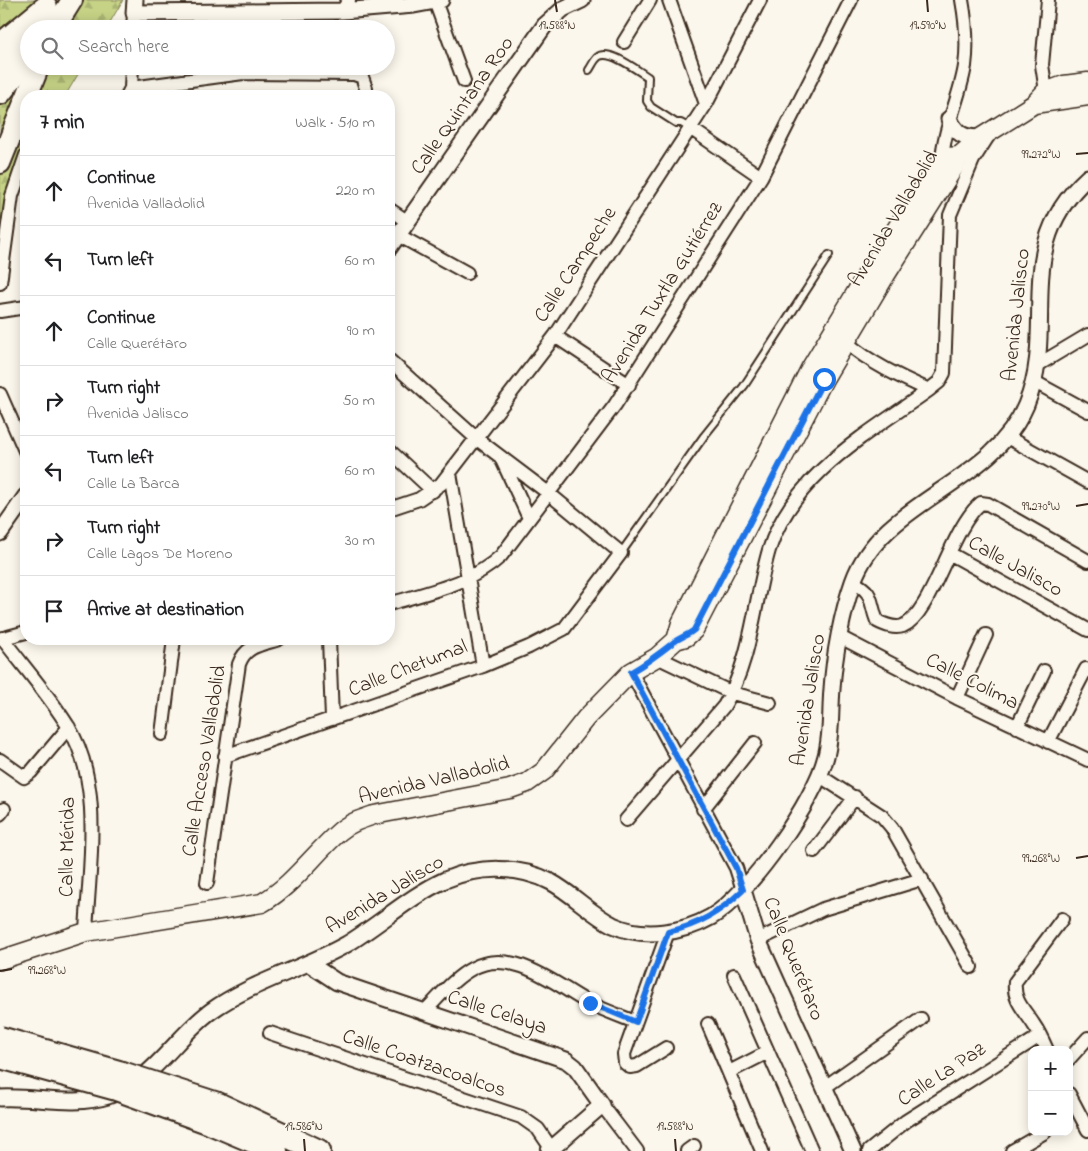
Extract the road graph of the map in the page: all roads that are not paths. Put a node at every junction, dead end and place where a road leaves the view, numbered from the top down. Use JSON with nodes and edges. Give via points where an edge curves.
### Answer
{"nodes":[{"id":1,"x":72,"y":0,"type":"edge"},
{"id":2,"x":582,"y":0,"type":"edge"},
{"id":3,"x":650,"y":0,"type":"edge"},
{"id":4,"x":669,"y":0,"type":"edge"},
{"id":5,"x":760,"y":0,"type":"edge"},
{"id":6,"x":851,"y":0,"type":"edge"},
{"id":7,"x":962,"y":0,"type":"edge"},
{"id":8,"x":1048,"y":0,"type":"edge"},
{"id":9,"x":438,"y":1,"type":"edge"},
{"id":10,"x":345,"y":4,"type":"edge"},
{"id":11,"x":134,"y":14,"type":"edge"},
{"id":12,"x":52,"y":17,"type":"edge"},
{"id":13,"x":20,"y":34,"type":"edge"},
{"id":14,"x":624,"y":42,"type":"dead end"},
{"id":15,"x":20,"y":44,"type":"edge"},
{"id":16,"x":0,"y":45,"type":"edge"},
{"id":17,"x":20,"y":67,"type":"edge"},
{"id":18,"x":590,"y":70,"type":"dead end"},
{"id":19,"x":0,"y":71,"type":"edge"},
{"id":20,"x":36,"y":75,"type":"edge"},
{"id":21,"x":131,"y":75,"type":"edge"},
{"id":22,"x":231,"y":75,"type":"edge"},
{"id":23,"x":357,"y":75,"type":"edge"},
{"id":24,"x":464,"y":82,"type":"dead end"},
{"id":25,"x":1088,"y":82,"type":"edge"},
{"id":26,"x":30,"y":90,"type":"edge"},
{"id":27,"x":129,"y":90,"type":"edge"},
{"id":28,"x":141,"y":90,"type":"edge"},
{"id":29,"x":366,"y":90,"type":"edge"},
{"id":30,"x":0,"y":93,"type":"edge"},
{"id":31,"x":1088,"y":96,"type":"edge"},
{"id":32,"x":1043,"y":100,"type":"junction"},
{"id":33,"x":706,"y":104,"type":"junction"},
{"id":34,"x":20,"y":114,"type":"edge"},
{"id":35,"x":949,"y":119,"type":"junction"},
{"id":36,"x":690,"y":128,"type":"junction"},
{"id":37,"x":985,"y":135,"type":"junction"},
{"id":38,"x":951,"y":158,"type":"junction"},
{"id":39,"x":0,"y":163,"type":"edge"},
{"id":40,"x":20,"y":173,"type":"edge"},
{"id":41,"x":761,"y":177,"type":"junction"},
{"id":42,"x":1088,"y":177,"type":"edge"},
{"id":43,"x":395,"y":213,"type":"edge"},
{"id":44,"x":408,"y":222,"type":"junction"},
{"id":45,"x":398,"y":234,"type":"junction"},
{"id":46,"x":395,"y":239,"type":"edge"},
{"id":47,"x":829,"y":256,"type":"dead end"},
{"id":48,"x":467,"y":274,"type":"dead end"},
{"id":49,"x":0,"y":282,"type":"edge"},
{"id":50,"x":20,"y":308,"type":"edge"},
{"id":51,"x":0,"y":311,"type":"edge"},
{"id":52,"x":1088,"y":335,"type":"edge"},
{"id":53,"x":555,"y":336,"type":"junction"},
{"id":54,"x":846,"y":342,"type":"junction"},
{"id":55,"x":395,"y":365,"type":"edge"},
{"id":56,"x":1036,"y":366,"type":"junction"},
{"id":57,"x":1033,"y":381,"type":"junction"},
{"id":58,"x":629,"y":385,"type":"junction"},
{"id":59,"x":930,"y":390,"type":"junction"},
{"id":60,"x":0,"y":394,"type":"edge"},
{"id":61,"x":1088,"y":411,"type":"edge"},
{"id":62,"x":1007,"y":437,"type":"junction"},
{"id":63,"x":20,"y":439,"type":"edge"},
{"id":64,"x":477,"y":439,"type":"junction"},
{"id":65,"x":395,"y":456,"type":"edge"},
{"id":66,"x":501,"y":458,"type":"junction"},
{"id":67,"x":450,"y":473,"type":"junction"},
{"id":68,"x":1088,"y":482,"type":"edge"},
{"id":69,"x":433,"y":491,"type":"junction"},
{"id":70,"x":547,"y":492,"type":"junction"},
{"id":71,"x":20,"y":505,"type":"edge"},
{"id":72,"x":395,"y":507,"type":"edge"},
{"id":73,"x":529,"y":518,"type":"junction"},
{"id":74,"x":0,"y":533,"type":"edge"},
{"id":75,"x":621,"y":554,"type":"junction"},
{"id":76,"x":949,"y":554,"type":"junction"},
{"id":77,"x":1088,"y":560,"type":"edge"},
{"id":78,"x":468,"y":579,"type":"junction"},
{"id":79,"x":853,"y":582,"type":"junction"},
{"id":80,"x":395,"y":602,"type":"edge"},
{"id":81,"x":1088,"y":630,"type":"edge"},
{"id":82,"x":20,"y":633,"type":"edge"},
{"id":83,"x":986,"y":635,"type":"dead end"},
{"id":84,"x":840,"y":637,"type":"junction"},
{"id":85,"x":1,"y":638,"type":"edge"},
{"id":86,"x":676,"y":640,"type":"junction"},
{"id":87,"x":173,"y":645,"type":"edge"},
{"id":88,"x":260,"y":645,"type":"edge"},
{"id":89,"x":329,"y":645,"type":"edge"},
{"id":90,"x":657,"y":657,"type":"junction"},
{"id":91,"x":483,"y":666,"type":"junction"},
{"id":92,"x":1086,"y":669,"type":"dead end"},
{"id":93,"x":1044,"y":671,"type":"dead end"},
{"id":94,"x":631,"y":672,"type":"junction"},
{"id":95,"x":732,"y":693,"type":"junction"},
{"id":96,"x":957,"y":698,"type":"junction"},
{"id":97,"x":770,"y":703,"type":"dead end"},
{"id":98,"x":332,"y":719,"type":"junction"},
{"id":99,"x":69,"y":727,"type":"junction"},
{"id":100,"x":1017,"y":727,"type":"junction"},
{"id":101,"x":162,"y":734,"type":"dead end"},
{"id":102,"x":1048,"y":742,"type":"junction"},
{"id":103,"x":755,"y":743,"type":"dead end"},
{"id":104,"x":225,"y":756,"type":"junction"},
{"id":105,"x":678,"y":757,"type":"junction"},
{"id":106,"x":0,"y":760,"type":"edge"},
{"id":107,"x":1088,"y":760,"type":"edge"},
{"id":108,"x":820,"y":776,"type":"junction"},
{"id":109,"x":855,"y":797,"type":"junction"},
{"id":110,"x":704,"y":809,"type":"junction"},
{"id":111,"x":626,"y":820,"type":"dead end"},
{"id":112,"x":814,"y":851,"type":"dead end"},
{"id":113,"x":922,"y":879,"type":"junction"},
{"id":114,"x":207,"y":883,"type":"dead end"},
{"id":115,"x":743,"y":890,"type":"junction"},
{"id":116,"x":1062,"y":920,"type":"dead end"},
{"id":117,"x":86,"y":932,"type":"junction"},
{"id":118,"x":668,"y":932,"type":"junction"},
{"id":119,"x":758,"y":940,"type":"junction"},
{"id":120,"x":0,"y":960,"type":"edge"},
{"id":121,"x":308,"y":963,"type":"junction"},
{"id":122,"x":971,"y":967,"type":"dead end"},
{"id":123,"x":734,"y":975,"type":"dead end"},
{"id":124,"x":425,"y":1011,"type":"junction"},
{"id":125,"x":921,"y":1019,"type":"dead end"},
{"id":126,"x":636,"y":1022,"type":"junction"},
{"id":127,"x":708,"y":1024,"type":"dead end"},
{"id":128,"x":270,"y":1033,"type":"dead end"},
{"id":129,"x":1040,"y":1036,"type":"junction"},
{"id":130,"x":0,"y":1038,"type":"edge"},
{"id":131,"x":1088,"y":1038,"type":"edge"},
{"id":132,"x":1045,"y":1046,"type":"edge"},
{"id":133,"x":666,"y":1048,"type":"dead end"},
{"id":134,"x":768,"y":1052,"type":"junction"},
{"id":135,"x":1073,"y":1055,"type":"edge"},
{"id":136,"x":0,"y":1056,"type":"edge"},
{"id":137,"x":728,"y":1072,"type":"junction"},
{"id":138,"x":825,"y":1087,"type":"junction"},
{"id":139,"x":4,"y":1096,"type":"edge"},
{"id":140,"x":602,"y":1105,"type":"junction"},
{"id":141,"x":214,"y":1114,"type":"junction"},
{"id":142,"x":1074,"y":1116,"type":"edge"},
{"id":143,"x":1088,"y":1130,"type":"edge"},
{"id":144,"x":1038,"y":1136,"type":"edge"},
{"id":145,"x":551,"y":1150,"type":"edge"},
{"id":146,"x":276,"y":1151,"type":"edge"},
{"id":147,"x":319,"y":1151,"type":"edge"},
{"id":148,"x":637,"y":1151,"type":"edge"},
{"id":149,"x":762,"y":1151,"type":"edge"},
{"id":150,"x":812,"y":1151,"type":"edge"},
{"id":151,"x":853,"y":1151,"type":"edge"},
{"id":152,"x":869,"y":1151,"type":"edge"},
{"id":153,"x":1012,"y":1151,"type":"edge"}],
"edges":[{"from":1,"to":12,"type":"main road"},
{"from":2,"to":44,"type":"street","name":"Calle Quintana Roo","via":[[563,9],[545,25]]},
{"from":3,"to":14,"type":"street"},
{"from":4,"to":33,"type":"street"},
{"from":5,"to":33,"type":"street","name":"Calle Campeche"},
{"from":6,"to":41,"type":"street","name":"Avenida Tuxtla Gutiérrez"},
{"from":7,"to":35,"type":"street","via":[[967,37],[965,67]]},
{"from":8,"to":32,"type":"street","via":[[1042,66]]},
{"from":9,"to":10,"type":"street"},
{"from":9,"to":24,"type":"street"},
{"from":10,"to":11,"type":"street"},
{"from":13,"to":16,"type":"highway"},
{"from":15,"to":19,"type":"main road"},
{"from":17,"to":30,"type":"highway"},
{"from":18,"to":36,"type":"lane","via":[[601,55],[614,56],[648,77],[647,101],[651,107]]},
{"from":20,"to":26,"type":"main road"},
{"from":21,"to":27,"type":"street"},
{"from":22,"to":28,"type":"street"},
{"from":23,"to":29,"type":"street","via":[[362,77]]},
{"from":25,"to":32,"type":"main road","via":[[1064,85]]},
{"from":31,"to":32,"type":"main road"},
{"from":32,"to":37,"type":"main road"},
{"from":33,"to":36,"type":"street","name":"Calle Campeche"},
{"from":34,"to":39,"type":"main road"},
{"from":35,"to":37,"type":"street","via":[[960,135],[967,138]]},
{"from":35,"to":38,"type":"street"},
{"from":36,"to":41,"type":"street"},
{"from":36,"to":53,"type":"street","name":"Calle Campeche"},
{"from":37,"to":38,"type":"main road"},
{"from":37,"to":59,"type":"street","via":[[950,215],[946,361],[942,378]]},
{"from":38,"to":54,"type":"main road","name":"Avenida Valladolid","via":[[955,166]]},
{"from":38,"to":86,"type":"main road","name":"Avenida Valladolid","via":[[872,266],[810,369],[681,623]]},
{"from":40,"to":49,"type":"street","via":[[12,196]]},
{"from":41,"to":58,"type":"street","name":"Avenida Tuxtla Gutiérrez"},
{"from":42,"to":56,"type":"street","name":"Avenida Jalisco","via":[[1062,206],[1042,254]]},
{"from":43,"to":44,"type":"street"},
{"from":44,"to":45,"type":"street","name":"Calle Quintana Roo"},
{"from":45,"to":46,"type":"street","name":"Calle Quintana Roo"},
{"from":45,"to":48,"type":"street"},
{"from":47,"to":75,"type":"lane","via":[[744,386],[704,436]]},
{"from":50,"to":51,"type":"street"},
{"from":52,"to":56,"type":"street"},
{"from":53,"to":58,"type":"street"},
{"from":53,"to":64,"type":"street","name":"Calle Campeche"},
{"from":54,"to":59,"type":"street","via":[[860,354]]},
{"from":54,"to":86,"type":"main road","name":"Avenida Valladolid","via":[[694,630]]},
{"from":55,"to":64,"type":"street"},
{"from":56,"to":57,"type":"street","name":"Avenida Jalisco"},
{"from":57,"to":61,"type":"street"},
{"from":57,"to":62,"type":"street","name":"Avenida Jalisco","via":[[1022,413]]},
{"from":58,"to":70,"type":"street","name":"Avenida Tuxtla Gutiérrez"},
{"from":59,"to":95,"type":"street","via":[[830,461],[784,518],[770,550]]},
{"from":60,"to":63,"type":"street"},
{"from":62,"to":68,"type":"street"},
{"from":62,"to":79,"type":"street","name":"Avenida Jalisco","via":[[980,462],[874,542]]},
{"from":64,"to":66,"type":"street"},
{"from":64,"to":67,"type":"street","name":"Calle Campeche"},
{"from":65,"to":69,"type":"street"},
{"from":66,"to":70,"type":"street"},
{"from":66,"to":73,"type":"street"},
{"from":67,"to":69,"type":"street","name":"Calle Campeche"},
{"from":67,"to":78,"type":"street","name":"Calle Chetumal"},
{"from":69,"to":72,"type":"street","name":"Calle Campeche"},
{"from":70,"to":73,"type":"street","name":"Avenida Tuxtla Gutiérrez"},
{"from":70,"to":75,"type":"street"},
{"from":71,"to":74,"type":"street"},
{"from":73,"to":78,"type":"street","name":"Avenida Tuxtla Gutiérrez","via":[[502,556],[487,570]]},
{"from":75,"to":91,"type":"street","via":[[564,629]]},
{"from":76,"to":77,"type":"street","via":[[961,529],[980,503],[988,504]]},
{"from":76,"to":79,"type":"street","via":[[923,606],[902,626],[888,627],[877,621],[872,598],[866,588]]},
{"from":76,"to":81,"type":"street","name":"Calle Jalisco"},
{"from":78,"to":80,"type":"street"},
{"from":78,"to":91,"type":"street","name":"Calle Chetumal"},
{"from":79,"to":84,"type":"street","name":"Avenida Jalisco"},
{"from":82,"to":85,"type":"street"},
{"from":83,"to":96,"type":"street"},
{"from":84,"to":96,"type":"street","name":"Calle Colima"},
{"from":84,"to":108,"type":"street","name":"Avenida Jalisco","via":[[833,675],[830,735]]},
{"from":85,"to":99,"type":"street","name":"Calle Mérida"},
{"from":86,"to":90,"type":"main road","name":"Avenida Valladolid"},
{"from":87,"to":101,"type":"street"},
{"from":88,"to":104,"type":"street","name":"Calle Acceso Valladolid","via":[[243,653],[239,664]]},
{"from":89,"to":98,"type":"street"},
{"from":90,"to":94,"type":"main road","name":"Avenida Valladolid"},
{"from":90,"to":95,"type":"street"},
{"from":91,"to":98,"type":"street","name":"Calle Chetumal"},
{"from":92,"to":102,"type":"street"},
{"from":93,"to":100,"type":"street"},
{"from":94,"to":105,"type":"street","name":"Calle Querétaro"},
{"from":94,"to":117,"type":"main road","name":"Avenida Valladolid","via":[[592,712],[544,771],[527,783],[487,794],[374,815],[355,822],[340,831],[279,893],[262,903]]},
{"from":95,"to":97,"type":"street"},
{"from":95,"to":105,"type":"street"},
{"from":96,"to":100,"type":"street","name":"Calle Colima"},
{"from":98,"to":104,"type":"street","name":"Calle Chetumal"},
{"from":99,"to":106,"type":"street","via":[[24,777]]},
{"from":99,"to":117,"type":"street","name":"Calle Mérida","via":[[82,756],[92,814]]},
{"from":100,"to":102,"type":"street","name":"Calle Colima"},
{"from":102,"to":107,"type":"street","name":"Calle Colima"},
{"from":103,"to":110,"type":"street"},
{"from":104,"to":114,"type":"street","name":"Calle Acceso Valladolid"},
{"from":105,"to":110,"type":"street","name":"Calle Querétaro"},
{"from":105,"to":111,"type":"street"},
{"from":108,"to":109,"type":"street"},
{"from":108,"to":115,"type":"street","name":"Avenida Jalisco","via":[[764,865]]},
{"from":109,"to":112,"type":"street"},
{"from":109,"to":113,"type":"street","via":[[882,816],[892,828]]},
{"from":110,"to":115,"type":"street","name":"Calle Querétaro","via":[[736,868]]},
{"from":113,"to":119,"type":"street","via":[[823,909]]},
{"from":113,"to":122,"type":"street"},
{"from":115,"to":118,"type":"street","name":"Avenida Jalisco","via":[[710,918]]},
{"from":115,"to":119,"type":"street","name":"Calle Querétaro"},
{"from":116,"to":129,"type":"street","via":[[1015,982],[1017,1002]]},
{"from":117,"to":120,"type":"main road","name":"Avenida Valladolid"},
{"from":118,"to":121,"type":"street","name":"Avenida Jalisco","via":[[625,930],[610,924],[553,883],[534,874],[487,870],[444,880],[350,942]]},
{"from":118,"to":126,"type":"street"},
{"from":119,"to":138,"type":"street","name":"Calle Querétaro"},
{"from":121,"to":124,"type":"street","name":"Calle Celaya","via":[[337,982]]},
{"from":121,"to":139,"type":"street","name":"Avenida Jalisco","via":[[212,1011],[156,1066],[134,1084],[113,1095],[85,1101]]},
{"from":123,"to":134,"type":"street"},
{"from":124,"to":126,"type":"street","via":[[456,978],[474,967],[494,961],[535,972],[590,1003]]},
{"from":124,"to":140,"type":"street","name":"Calle Celaya","via":[[566,1060],[576,1067]]},
{"from":125,"to":138,"type":"street"},
{"from":126,"to":133,"type":"street","via":[[624,1054],[625,1063],[630,1067],[637,1066]]},
{"from":127,"to":137,"type":"street"},
{"from":128,"to":145,"type":"street","name":"Calle Coatzacoalcos","via":[[521,1117],[538,1129]]},
{"from":129,"to":132,"type":"street"},
{"from":129,"to":152,"type":"street","name":"Calle La Paz","via":[[906,1121]]},
{"from":130,"to":141,"type":"highway","bridge":true,"via":[[119,1072]]},
{"from":131,"to":135,"type":"street"},
{"from":134,"to":137,"type":"street"},
{"from":134,"to":150,"type":"street"},
{"from":136,"to":141,"type":"highway","bridge":true},
{"from":137,"to":149,"type":"street"},
{"from":138,"to":151,"type":"street","name":"Calle Querétaro"},
{"from":140,"to":145,"type":"street"},
{"from":140,"to":148,"type":"street","name":"Calle Celaya"},
{"from":141,"to":146,"type":"highway"},
{"from":141,"to":147,"type":"highway"},
{"from":142,"to":143,"type":"street"},
{"from":144,"to":153,"type":"street"}]}
